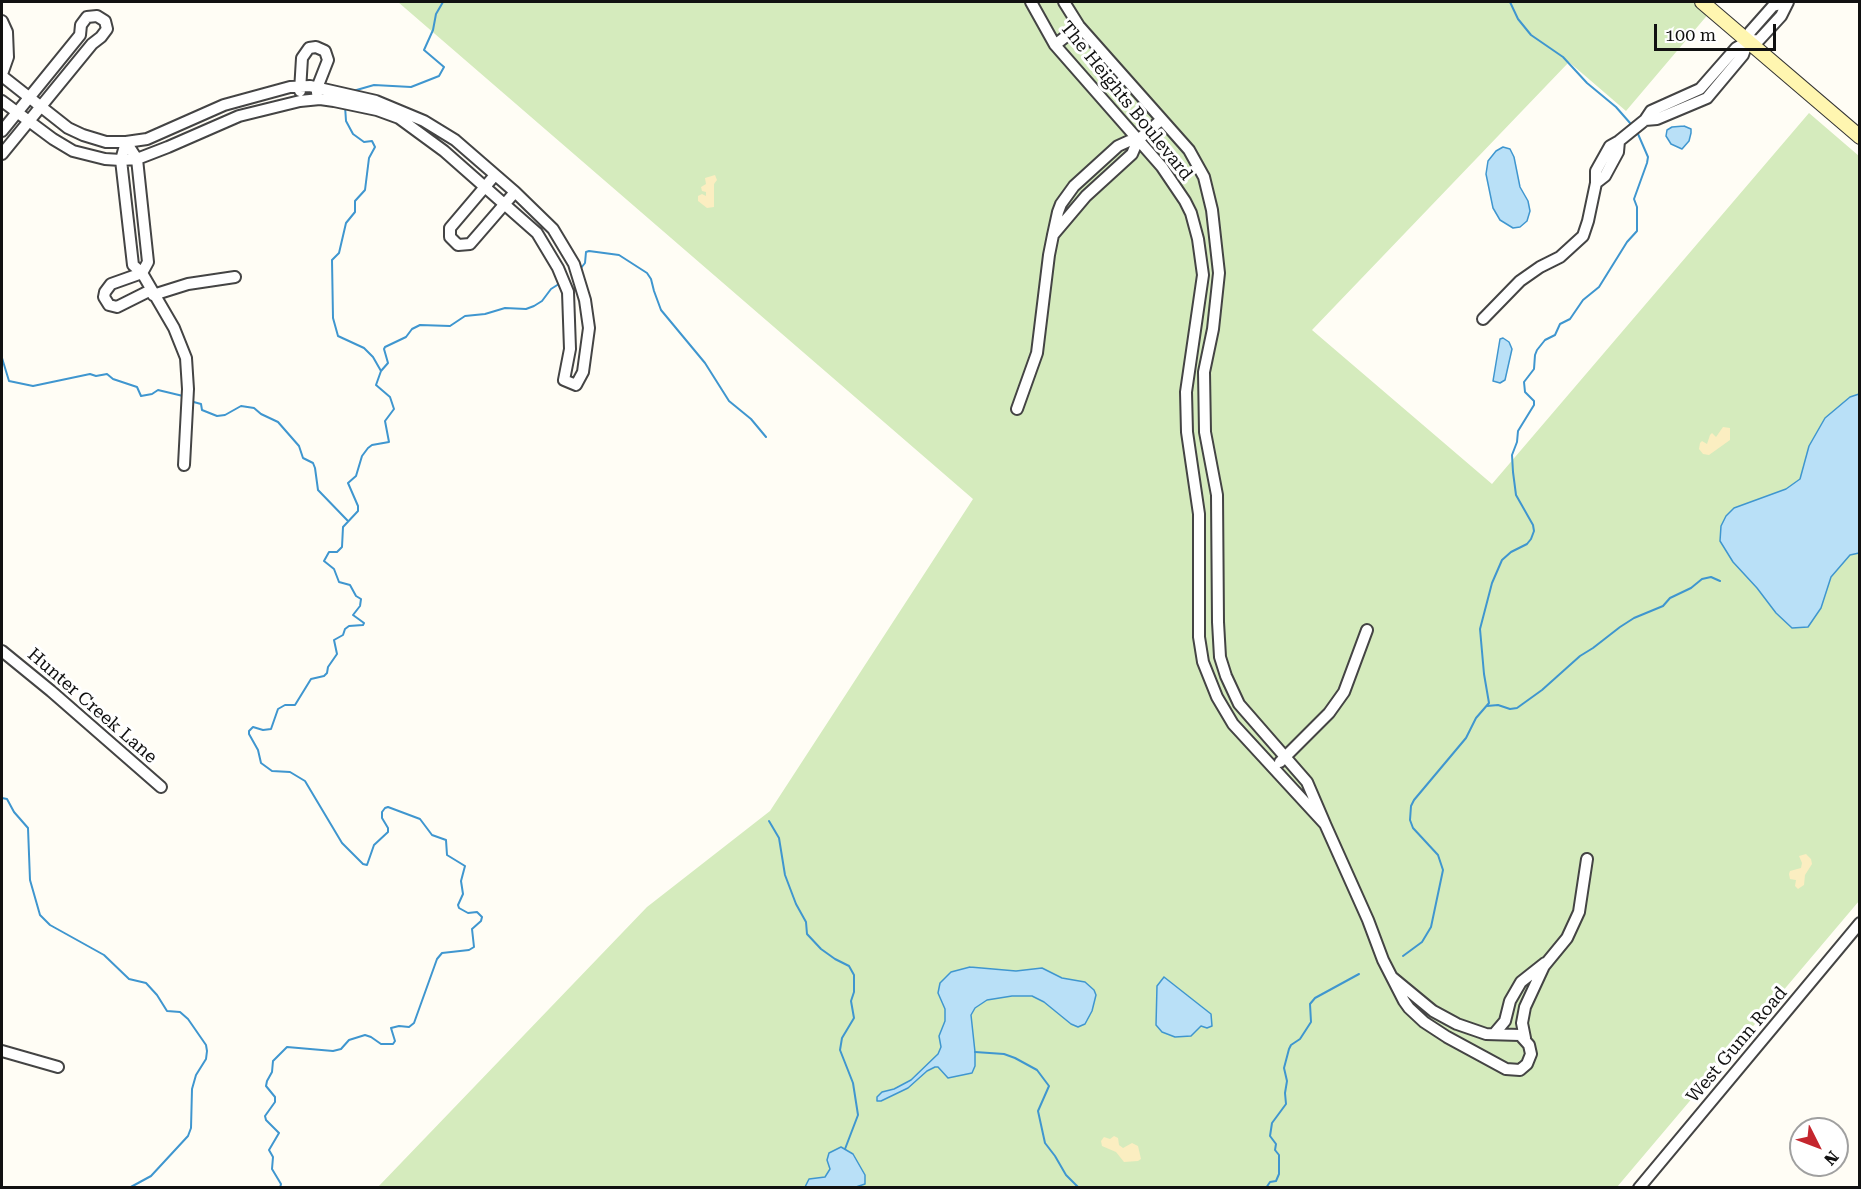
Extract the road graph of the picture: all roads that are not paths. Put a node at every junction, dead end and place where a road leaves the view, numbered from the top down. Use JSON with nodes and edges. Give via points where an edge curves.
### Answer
{"nodes":[{"id":1,"x":1031,"y":2,"type":"edge"},
{"id":2,"x":1065,"y":2,"type":"edge"},
{"id":3,"x":1702,"y":2,"type":"edge"},
{"id":4,"x":1789,"y":2,"type":"edge"},
{"id":5,"x":2,"y":21,"type":"edge"},
{"id":6,"x":1079,"y":26,"type":"junction"},
{"id":7,"x":1748,"y":41,"type":"junction"},
{"id":8,"x":1055,"y":45,"type":"junction"},
{"id":9,"x":2,"y":75,"type":"edge"},
{"id":10,"x":299,"y":86,"type":"junction"},
{"id":11,"x":317,"y":88,"type":"junction"},
{"id":12,"x":29,"y":97,"type":"junction"},
{"id":13,"x":337,"y":97,"type":"junction"},
{"id":14,"x":316,"y":100,"type":"junction"},
{"id":15,"x":2,"y":101,"type":"edge"},
{"id":16,"x":300,"y":101,"type":"junction"},
{"id":17,"x":41,"y":106,"type":"junction"},
{"id":18,"x":381,"y":108,"type":"junction"},
{"id":19,"x":17,"y":112,"type":"junction"},
{"id":20,"x":206,"y":113,"type":"junction"},
{"id":21,"x":1161,"y":120,"type":"junction"},
{"id":22,"x":28,"y":121,"type":"junction"},
{"id":23,"x":213,"y":126,"type":"junction"},
{"id":24,"x":2,"y":131,"type":"edge"},
{"id":25,"x":83,"y":135,"type":"junction"},
{"id":26,"x":1860,"y":137,"type":"edge"},
{"id":27,"x":1138,"y":140,"type":"junction"},
{"id":28,"x":126,"y":142,"type":"junction"},
{"id":29,"x":3,"y":147,"type":"edge"},
{"id":30,"x":73,"y":151,"type":"junction"},
{"id":31,"x":137,"y":159,"type":"junction"},
{"id":32,"x":121,"y":160,"type":"junction"},
{"id":33,"x":495,"y":175,"type":"junction"},
{"id":34,"x":484,"y":187,"type":"junction"},
{"id":35,"x":515,"y":192,"type":"junction"},
{"id":36,"x":505,"y":205,"type":"junction"},
{"id":37,"x":1214,"y":228,"type":"junction"},
{"id":38,"x":1196,"y":232,"type":"junction"},
{"id":39,"x":1053,"y":235,"type":"junction"},
{"id":40,"x":558,"y":238,"type":"junction"},
{"id":41,"x":546,"y":248,"type":"junction"},
{"id":42,"x":142,"y":273,"type":"junction"},
{"id":43,"x":235,"y":277,"type":"dead end"},
{"id":44,"x":152,"y":292,"type":"junction"},
{"id":45,"x":1483,"y":319,"type":"dead end"},
{"id":46,"x":589,"y":328,"type":"junction"},
{"id":47,"x":570,"y":329,"type":"junction"},
{"id":48,"x":1188,"y":379,"type":"junction"},
{"id":49,"x":1204,"y":379,"type":"junction"},
{"id":50,"x":1017,"y":409,"type":"dead end"},
{"id":51,"x":184,"y":465,"type":"dead end"},
{"id":52,"x":1199,"y":556,"type":"junction"},
{"id":53,"x":1218,"y":557,"type":"junction"},
{"id":54,"x":1367,"y":630,"type":"dead end"},
{"id":55,"x":2,"y":651,"type":"edge"},
{"id":56,"x":1223,"y":665,"type":"junction"},
{"id":57,"x":1206,"y":671,"type":"junction"},
{"id":58,"x":1285,"y":757,"type":"junction"},
{"id":59,"x":1273,"y":768,"type":"junction"},
{"id":60,"x":160,"y":787,"type":"dead end"},
{"id":61,"x":1325,"y":824,"type":"junction"},
{"id":62,"x":1587,"y":859,"type":"dead end"},
{"id":63,"x":1860,"y":923,"type":"edge"},
{"id":64,"x":1547,"y":962,"type":"junction"},
{"id":65,"x":1393,"y":978,"type":"junction"},
{"id":66,"x":1494,"y":1034,"type":"junction"},
{"id":67,"x":1525,"y":1038,"type":"junction"},
{"id":68,"x":2,"y":1051,"type":"edge"},
{"id":69,"x":58,"y":1067,"type":"dead end"},
{"id":70,"x":1639,"y":1188,"type":"edge"}],
"edges":[{"from":1,"to":8,"type":"street","name":"The Heights Boulevard"},
{"from":2,"to":6,"type":"street","name":"The Heights Boulevard"},
{"from":3,"to":7,"type":"main road"},
{"from":4,"to":7,"type":"street","via":[[1759,40]]},
{"from":5,"to":9,"type":"street","via":[[7,32],[8,57]]},
{"from":6,"to":8,"type":"street"},
{"from":6,"to":21,"type":"street","name":"The Heights Boulevard"},
{"from":7,"to":26,"type":"main road"},
{"from":7,"to":45,"type":"street","via":[[1736,48],[1697,97],[1651,111],[1619,141],[1618,152],[1605,176],[1596,183],[1582,236],[1560,257],[1520,282]]},
{"from":8,"to":27,"type":"street","name":"The Heights Boulevard"},
{"from":9,"to":12,"type":"street"},
{"from":10,"to":11,"type":"street"},
{"from":10,"to":11,"type":"street","via":[[302,58],[309,48],[316,47],[325,51],[328,60]]},
{"from":10,"to":16,"type":"street"},
{"from":10,"to":20,"type":"street"},
{"from":11,"to":13,"type":"street"},
{"from":11,"to":14,"type":"street"},
{"from":12,"to":17,"type":"street"},
{"from":12,"to":17,"type":"street","via":[[80,35],[87,17],[97,16],[105,21],[107,29],[101,37]]},
{"from":12,"to":19,"type":"street"},
{"from":13,"to":14,"type":"street"},
{"from":13,"to":18,"type":"street"},
{"from":14,"to":16,"type":"street"},
{"from":15,"to":19,"type":"street"},
{"from":16,"to":23,"type":"street"},
{"from":17,"to":22,"type":"street"},
{"from":17,"to":25,"type":"street"},
{"from":18,"to":33,"type":"street","via":[[424,121],[455,140]]},
{"from":18,"to":34,"type":"street","via":[[425,136]]},
{"from":19,"to":22,"type":"street"},
{"from":19,"to":24,"type":"street"},
{"from":20,"to":23,"type":"street"},
{"from":20,"to":28,"type":"street","via":[[147,139]]},
{"from":21,"to":27,"type":"street"},
{"from":21,"to":37,"type":"street","name":"The Heights Boulevard","via":[[1200,168]]},
{"from":22,"to":29,"type":"street"},
{"from":22,"to":30,"type":"street"},
{"from":23,"to":31,"type":"street"},
{"from":25,"to":28,"type":"street","via":[[106,142]]},
{"from":25,"to":30,"type":"street"},
{"from":27,"to":38,"type":"street","name":"The Heights Boulevard","via":[[1179,190]]},
{"from":27,"to":39,"type":"street","via":[[1128,159],[1086,195]]},
{"from":27,"to":39,"type":"street","via":[[1123,142],[1074,186],[1061,204]]},
{"from":28,"to":31,"type":"street"},
{"from":28,"to":32,"type":"street"},
{"from":30,"to":32,"type":"street"},
{"from":31,"to":32,"type":"street"},
{"from":31,"to":42,"type":"street","via":[[148,262]]},
{"from":32,"to":42,"type":"street","via":[[132,265]]},
{"from":33,"to":34,"type":"street"},
{"from":33,"to":35,"type":"street"},
{"from":34,"to":36,"type":"street"},
{"from":34,"to":36,"type":"street","via":[[450,228],[450,237],[459,245],[470,244]]},
{"from":35,"to":36,"type":"street"},
{"from":35,"to":40,"type":"street"},
{"from":36,"to":41,"type":"street","via":[[537,233]]},
{"from":37,"to":38,"type":"street"},
{"from":37,"to":49,"type":"street","name":"The Heights Boulevard","via":[[1219,273]]},
{"from":38,"to":48,"type":"street","name":"The Heights Boulevard","via":[[1203,275]]},
{"from":39,"to":50,"type":"street","via":[[1037,353]]},
{"from":40,"to":41,"type":"street"},
{"from":40,"to":46,"type":"street","via":[[574,264]]},
{"from":41,"to":47,"type":"street","via":[[568,292]]},
{"from":42,"to":44,"type":"street"},
{"from":42,"to":44,"type":"street","via":[[111,284],[104,297],[109,305],[117,307]]},
{"from":43,"to":44,"type":"street"},
{"from":44,"to":51,"type":"street","via":[[174,328],[186,358]]},
{"from":46,"to":47,"type":"street"},
{"from":46,"to":47,"type":"street","via":[[583,372],[576,385],[564,380]]},
{"from":48,"to":49,"type":"street"},
{"from":48,"to":52,"type":"street","name":"The Heights Boulevard","via":[[1187,432],[1199,514]]},
{"from":49,"to":53,"type":"street","name":"The Heights Boulevard","via":[[1205,432],[1217,495]]},
{"from":52,"to":53,"type":"street"},
{"from":52,"to":57,"type":"street","name":"The Heights Boulevard","via":[[1199,637]]},
{"from":53,"to":56,"type":"street","name":"The Heights Boulevard","via":[[1218,639]]},
{"from":54,"to":58,"type":"street","via":[[1344,692],[1329,713]]},
{"from":55,"to":60,"type":"street","name":"Hunter Creek Lane"},
{"from":56,"to":57,"type":"street"},
{"from":56,"to":58,"type":"street","name":"The Heights Boulevard","via":[[1239,704]]},
{"from":57,"to":59,"type":"street","name":"The Heights Boulevard","via":[[1227,716]]},
{"from":58,"to":59,"type":"street"},
{"from":58,"to":61,"type":"street","name":"The Heights Boulevard","via":[[1311,789]]},
{"from":59,"to":61,"type":"street","name":"The Heights Boulevard"},
{"from":61,"to":65,"type":"street","name":"The Heights Boulevard"},
{"from":62,"to":64,"type":"street","via":[[1579,912],[1567,938]]},
{"from":63,"to":70,"type":"street","name":"West Gunn Road"},
{"from":64,"to":66,"type":"street","via":[[1521,982]]},
{"from":64,"to":67,"type":"street","via":[[1525,1007]]},
{"from":65,"to":66,"type":"street","name":"The Heights Boulevard","via":[[1447,1019],[1477,1032]]},
{"from":65,"to":67,"type":"street","name":"The Heights Boulevard","via":[[1404,1001],[1424,1022],[1506,1069],[1520,1070],[1527,1064],[1531,1054]]},
{"from":66,"to":67,"type":"street","name":"The Heights Boulevard"},
{"from":68,"to":69,"type":"street"}]}
